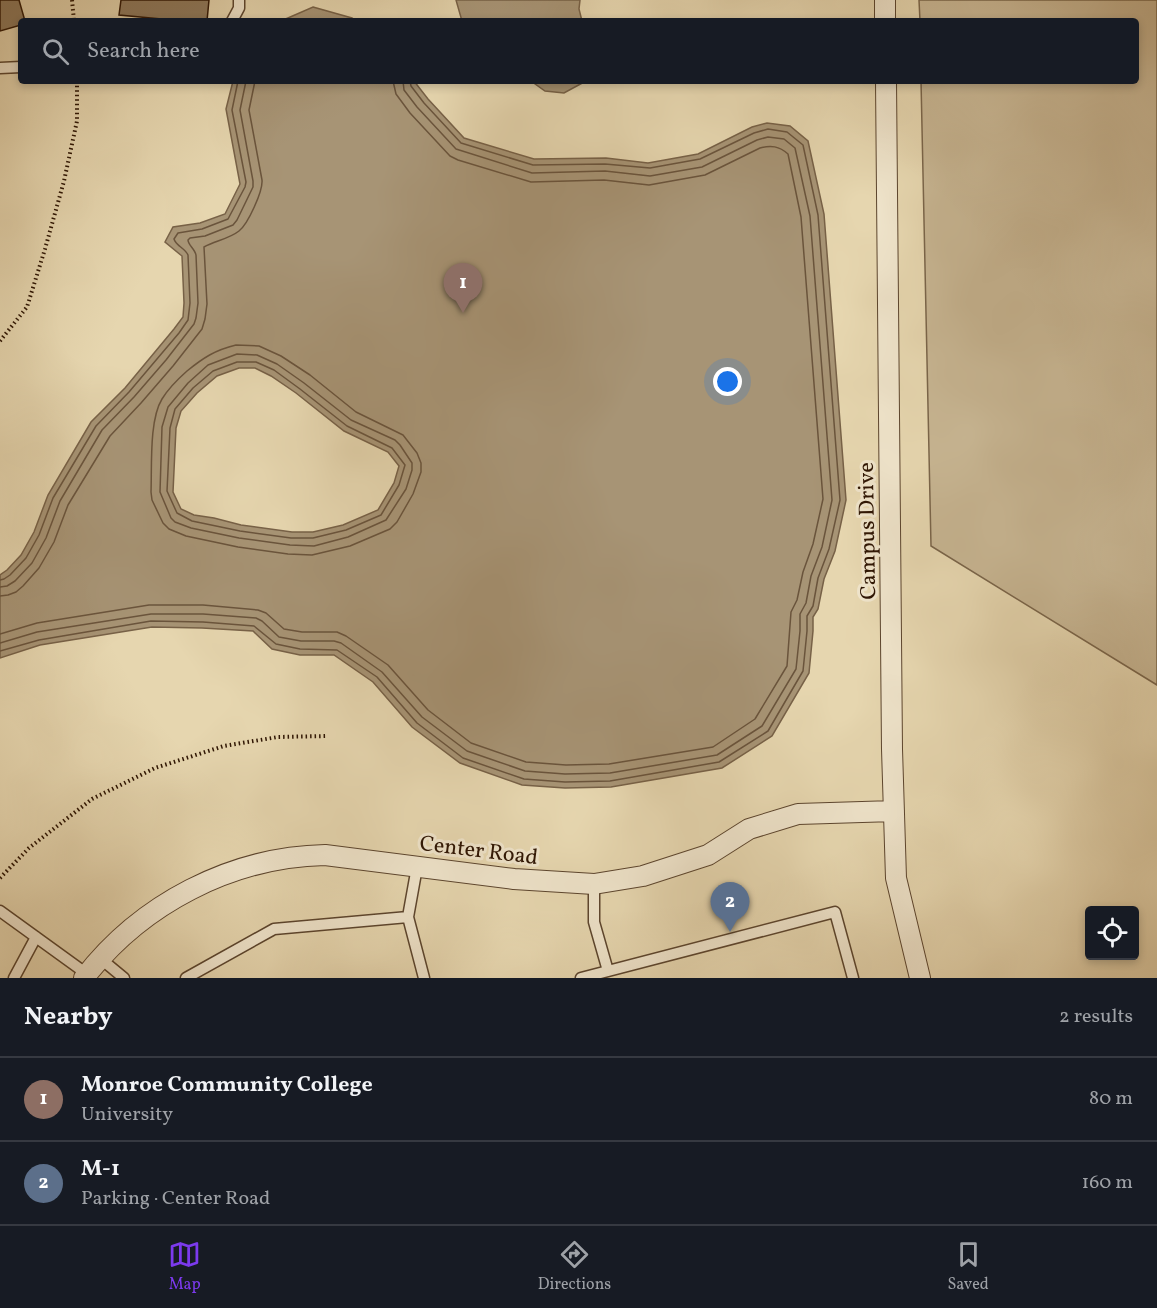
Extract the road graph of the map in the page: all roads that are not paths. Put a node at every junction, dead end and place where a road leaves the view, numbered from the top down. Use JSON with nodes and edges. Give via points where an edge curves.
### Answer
{"nodes":[{"id":1,"x":239,"y":0,"type":"edge"},
{"id":2,"x":885,"y":0,"type":"edge"},
{"id":3,"x":233,"y":18,"type":"edge"},
{"id":4,"x":885,"y":18,"type":"edge"},
{"id":5,"x":18,"y":66,"type":"edge"},
{"id":6,"x":0,"y":69,"type":"edge"},
{"id":7,"x":886,"y":84,"type":"edge"},
{"id":8,"x":894,"y":811,"type":"junction"},
{"id":9,"x":417,"y":867,"type":"junction"},
{"id":10,"x":594,"y":884,"type":"junction"},
{"id":11,"x":0,"y":911,"type":"edge"},
{"id":12,"x":408,"y":917,"type":"junction"},
{"id":13,"x":36,"y":937,"type":"junction"},
{"id":14,"x":100,"y":959,"type":"junction"},
{"id":15,"x":608,"y":970,"type":"junction"},
{"id":16,"x":85,"y":976,"type":"edge"},
{"id":17,"x":14,"y":978,"type":"edge"},
{"id":18,"x":124,"y":978,"type":"edge"},
{"id":19,"x":186,"y":978,"type":"edge"},
{"id":20,"x":424,"y":978,"type":"edge"},
{"id":21,"x":580,"y":978,"type":"edge"},
{"id":22,"x":853,"y":978,"type":"edge"},
{"id":23,"x":920,"y":978,"type":"edge"}],
"edges":[{"from":1,"to":3,"type":"lane"},
{"from":2,"to":4,"type":"street"},
{"from":5,"to":6,"type":"lane"},
{"from":7,"to":8,"type":"street","name":"Campus Drive"},
{"from":8,"to":10,"type":"street","name":"Center Road","via":[[798,814],[749,829],[708,855],[643,876]]},
{"from":8,"to":23,"type":"street","name":"Campus Drive","via":[[896,878]]},
{"from":9,"to":10,"type":"street","name":"Center Road"},
{"from":9,"to":12,"type":"lane"},
{"from":9,"to":14,"type":"street","name":"Center Road","via":[[325,855],[278,859],[248,867],[217,877],[148,914]]},
{"from":10,"to":15,"type":"lane","via":[[594,922]]},
{"from":11,"to":13,"type":"lane"},
{"from":12,"to":19,"type":"lane","via":[[274,929]]},
{"from":12,"to":20,"type":"lane"},
{"from":13,"to":16,"type":"lane"},
{"from":13,"to":17,"type":"lane"},
{"from":14,"to":16,"type":"street","name":"Center Road"},
{"from":14,"to":18,"type":"lane"},
{"from":15,"to":21,"type":"lane"},
{"from":15,"to":22,"type":"lane","via":[[835,912]]}]}
